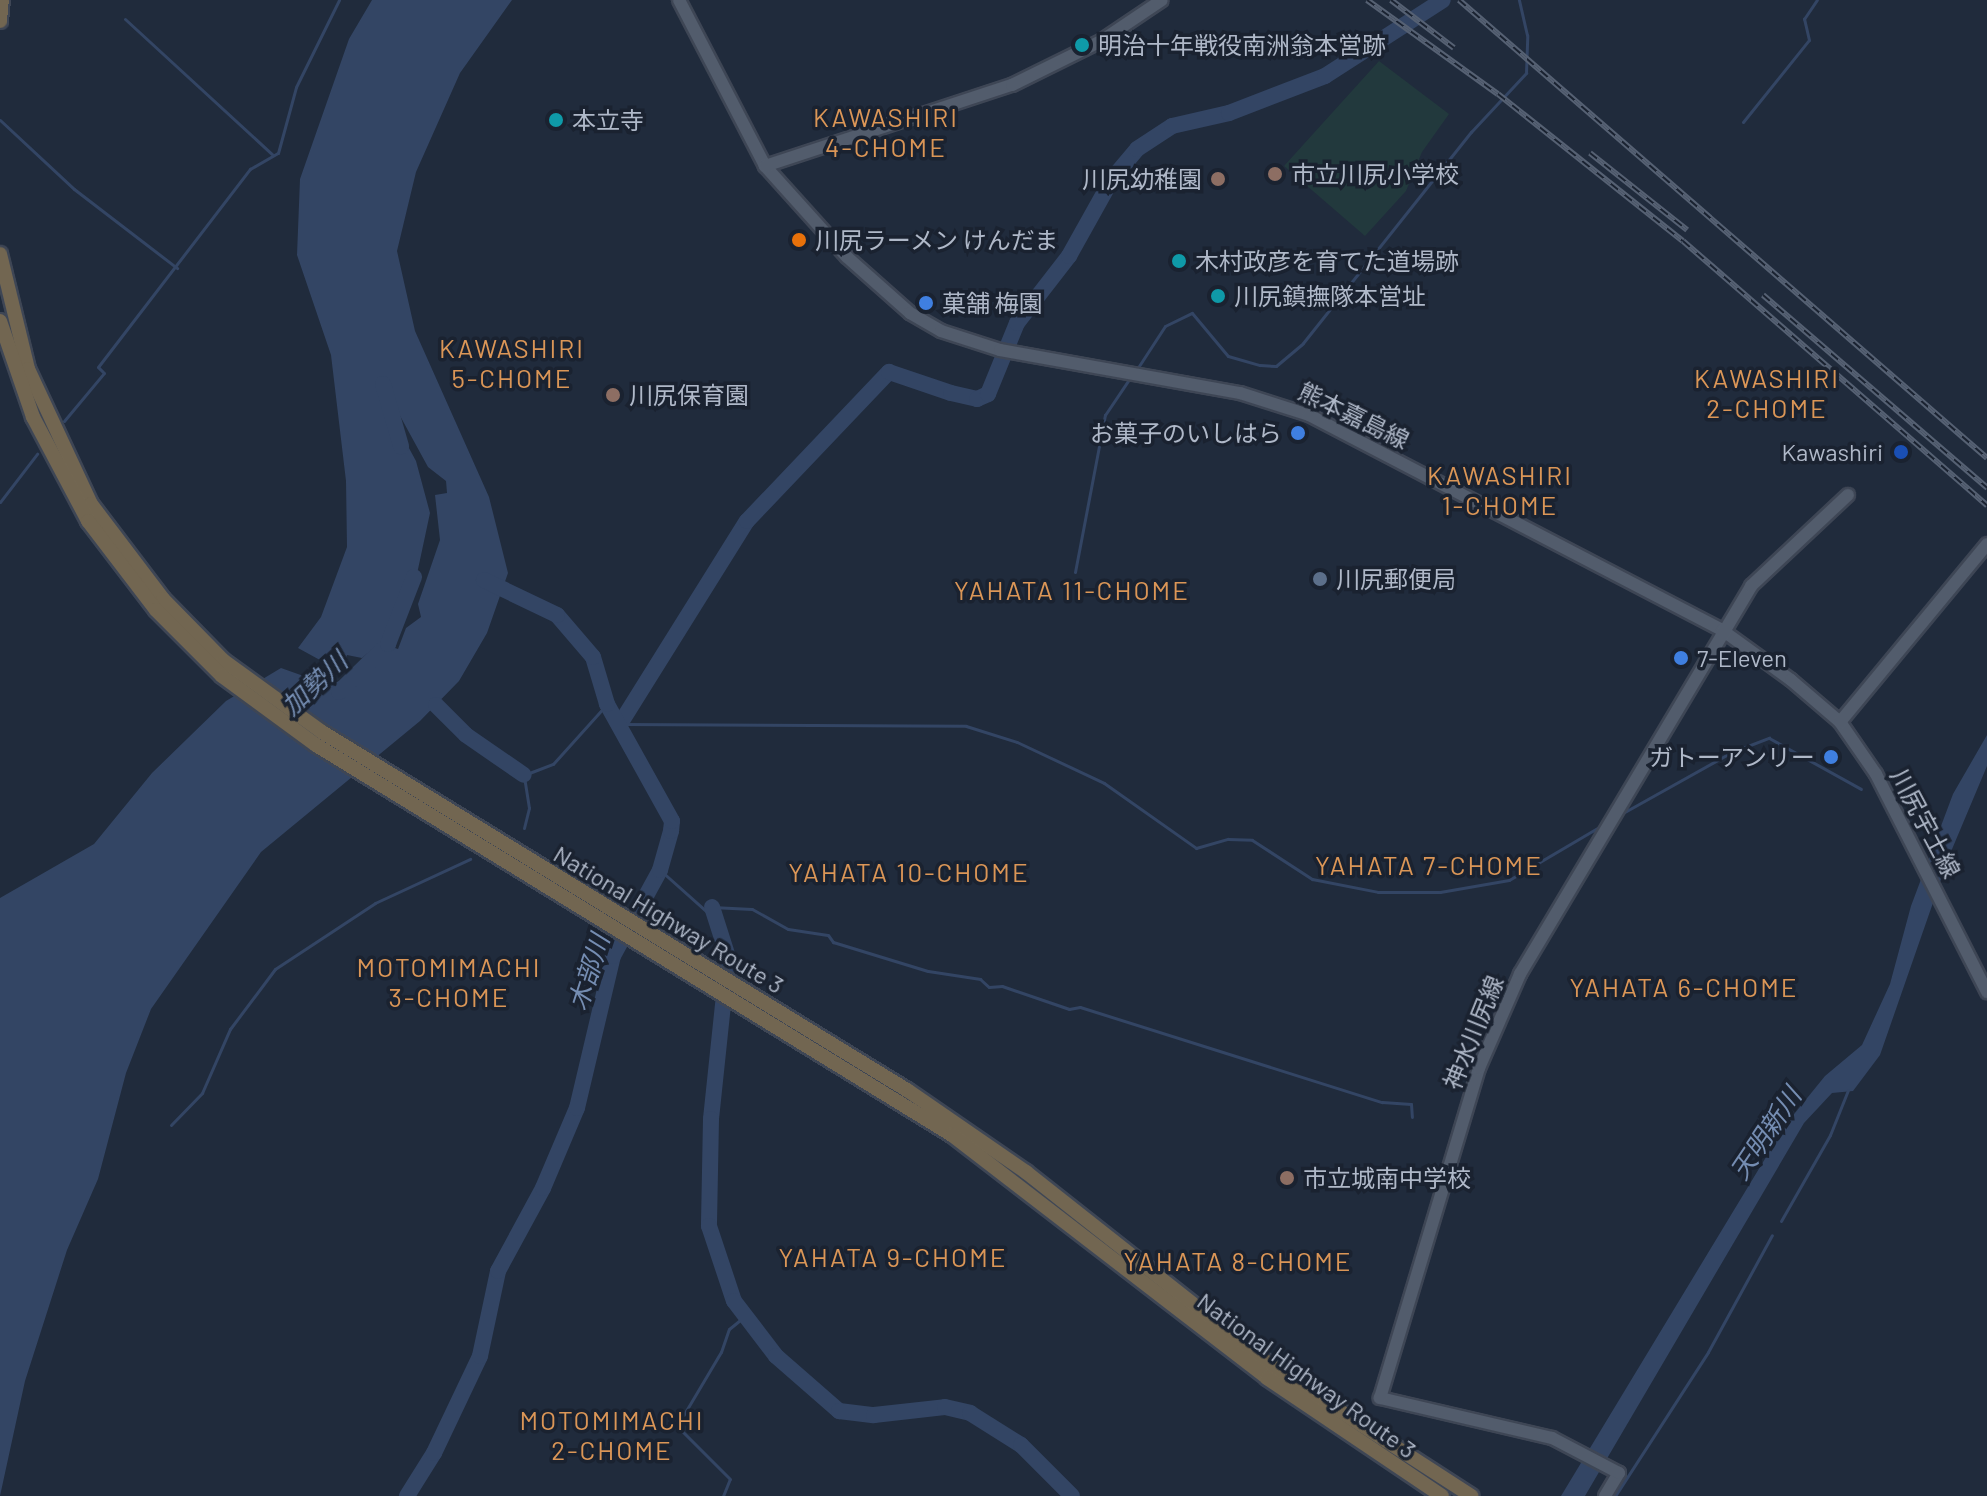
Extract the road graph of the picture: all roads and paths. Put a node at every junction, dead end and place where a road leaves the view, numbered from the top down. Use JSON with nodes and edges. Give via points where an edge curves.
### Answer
{"nodes":[{"id":1,"x":2,"y":0,"type":"edge"},
{"id":2,"x":679,"y":0,"type":"edge"},
{"id":3,"x":1162,"y":0,"type":"edge"},
{"id":4,"x":0,"y":21,"type":"edge"},
{"id":5,"x":765,"y":166,"type":"junction"},
{"id":6,"x":0,"y":254,"type":"edge"},
{"id":7,"x":0,"y":321,"type":"edge"},
{"id":8,"x":1848,"y":495,"type":"dead end"},
{"id":9,"x":1987,"y":544,"type":"edge"},
{"id":10,"x":1722,"y":630,"type":"junction"},
{"id":11,"x":227,"y":671,"type":"junction"},
{"id":12,"x":1840,"y":722,"type":"junction"},
{"id":13,"x":1987,"y":992,"type":"edge"},
{"id":14,"x":745,"y":998,"type":"junction"},
{"id":15,"x":1442,"y":1496,"type":"edge"},
{"id":16,"x":1471,"y":1496,"type":"edge"},
{"id":17,"x":1605,"y":1496,"type":"edge"}],
"edges":[{"from":1,"to":4,"type":"highway"},
{"from":2,"to":5,"type":"main road","name":"熊本嘉島線"},
{"from":3,"to":5,"type":"main road","via":[[1101,41],[1012,85]]},
{"from":5,"to":10,"type":"main road","name":"熊本嘉島線","via":[[847,257],[910,313],[941,331],[1014,354],[1240,393],[1299,411]]},
{"from":6,"to":11,"type":"highway","name":"National Highway Route 3","via":[[28,369],[91,504],[163,599]]},
{"from":7,"to":11,"type":"highway","name":"National Highway Route 3","via":[[33,417],[88,521],[156,610]]},
{"from":8,"to":10,"type":"main road","name":"神水川尻線","via":[[1751,586]]},
{"from":9,"to":12,"type":"main road"},
{"from":10,"to":12,"type":"main road","name":"熊本嘉島線"},
{"from":10,"to":17,"type":"main road","name":"神水川尻線","via":[[1520,974],[1490,1038],[1380,1398],[1552,1438],[1619,1473]]},
{"from":11,"to":14,"type":"highway","name":"National Highway Route 3","via":[[277,718]]},
{"from":12,"to":13,"type":"main road","name":"川尻宇土線","via":[[1876,774]]},
{"from":14,"to":15,"type":"highway","name":"National Highway Route 3","via":[[952,1135],[1256,1370]]},
{"from":14,"to":16,"type":"highway","name":"National Highway Route 3","via":[[958,1124],[1275,1369]]}]}
